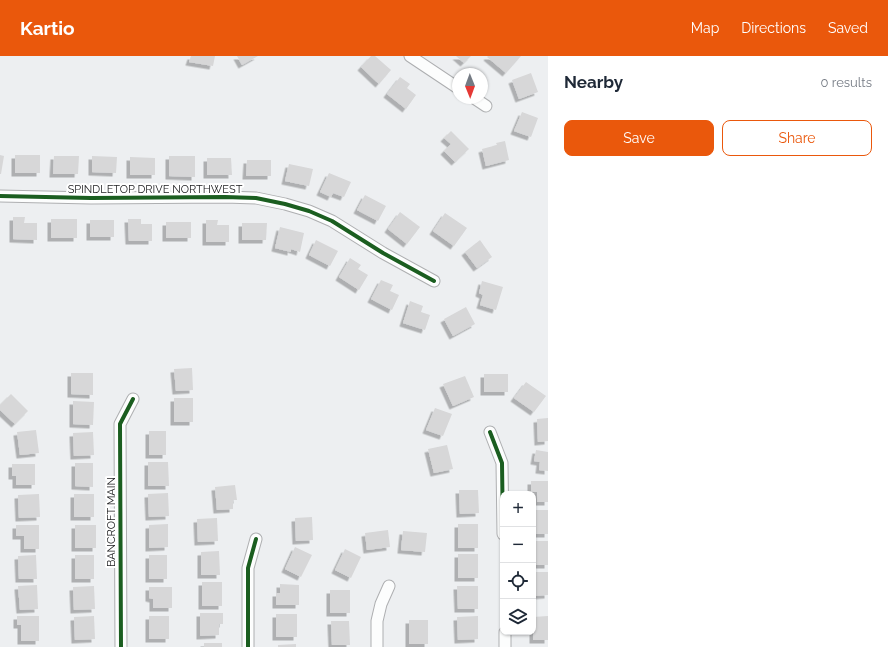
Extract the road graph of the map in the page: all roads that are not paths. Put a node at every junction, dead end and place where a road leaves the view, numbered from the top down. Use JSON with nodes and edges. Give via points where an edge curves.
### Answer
{"nodes":[{"id":1,"x":410,"y":56,"type":"edge"},
{"id":2,"x":452,"y":84,"type":"edge"},
{"id":3,"x":483,"y":104,"type":"edge"},
{"id":4,"x":486,"y":106,"type":"dead end"},
{"id":5,"x":0,"y":196,"type":"edge"},
{"id":6,"x":434,"y":281,"type":"dead end"},
{"id":7,"x":133,"y":399,"type":"dead end"},
{"id":8,"x":490,"y":432,"type":"dead end"},
{"id":9,"x":503,"y":527,"type":"edge"},
{"id":10,"x":256,"y":539,"type":"dead end"},
{"id":11,"x":389,"y":586,"type":"dead end"},
{"id":12,"x":505,"y":635,"type":"edge"},
{"id":13,"x":121,"y":647,"type":"edge"},
{"id":14,"x":248,"y":647,"type":"edge"},
{"id":15,"x":377,"y":647,"type":"edge"},
{"id":16,"x":505,"y":647,"type":"edge"}],
"edges":[{"from":1,"to":2,"type":"street"},
{"from":3,"to":4,"type":"street"},
{"from":5,"to":6,"type":"street","name":"SPINDLETOP DRIVE NORTHWEST","via":[[256,198],[286,204],[332,221]]},
{"from":7,"to":13,"type":"street","name":"BANCROFT MAIN","via":[[120,424]]},
{"from":8,"to":9,"type":"street","via":[[502,463]]},
{"from":10,"to":14,"type":"street","via":[[248,568]]},
{"from":11,"to":15,"type":"street","via":[[377,621]]},
{"from":12,"to":16,"type":"street"}]}
